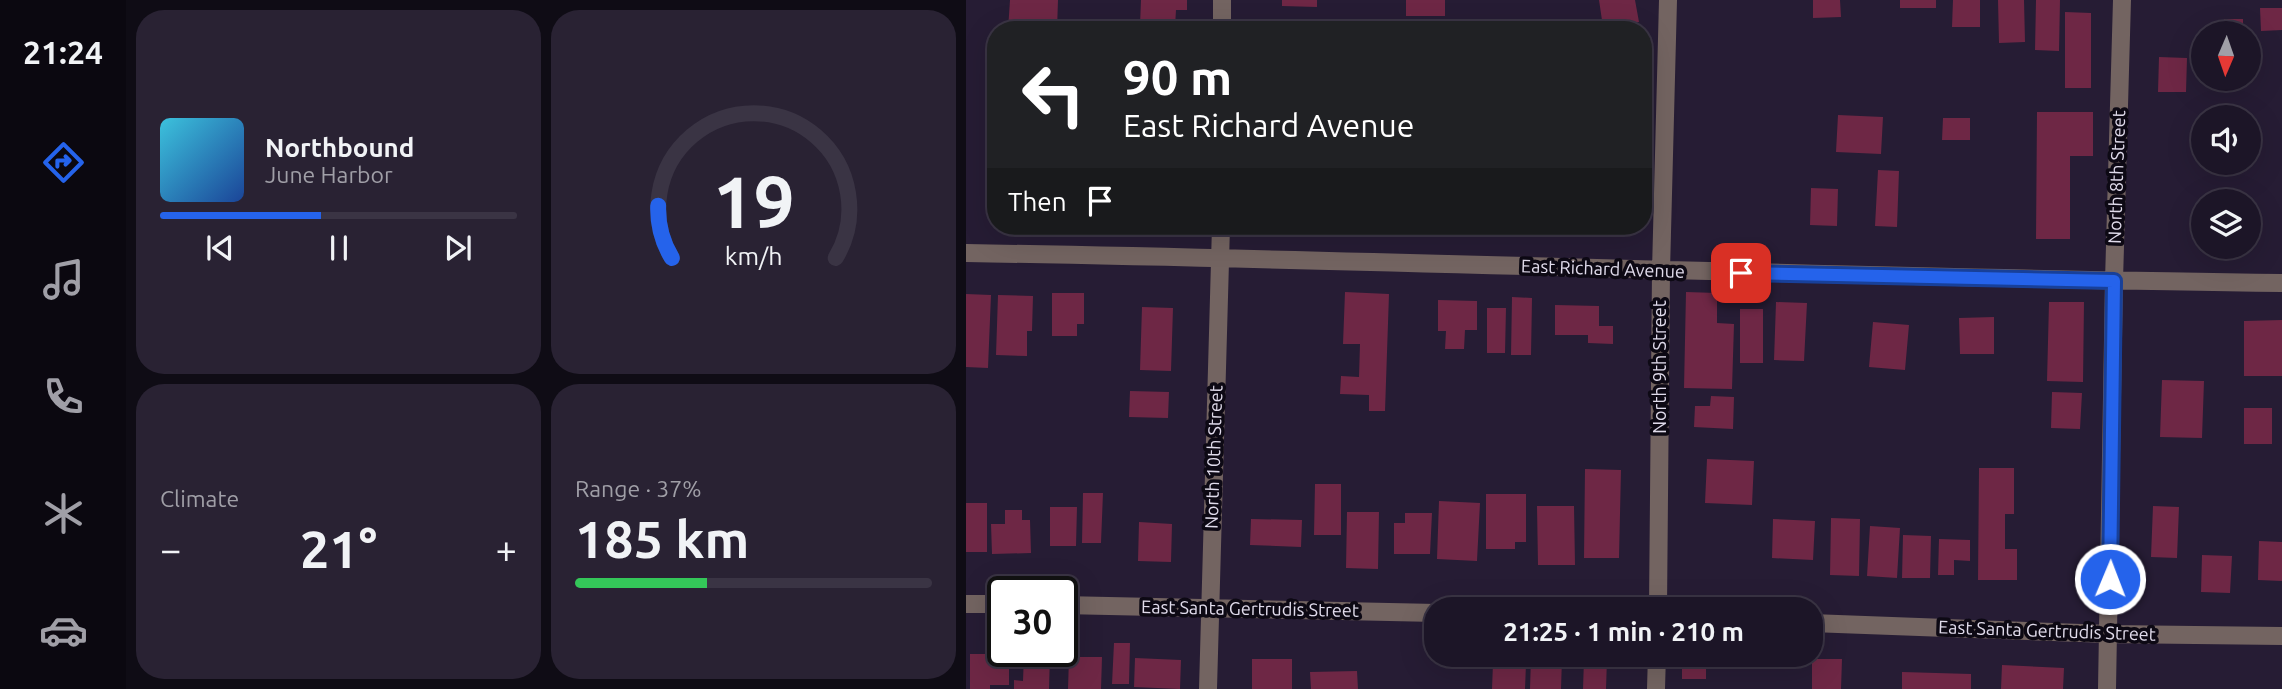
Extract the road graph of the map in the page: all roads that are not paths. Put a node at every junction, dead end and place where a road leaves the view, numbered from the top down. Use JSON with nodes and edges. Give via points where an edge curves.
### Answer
{"nodes":[{"id":1,"x":1222,"y":0,"type":"edge"},
{"id":2,"x":1668,"y":0,"type":"edge"},
{"id":3,"x":2122,"y":0,"type":"edge"},
{"id":4,"x":1222,"y":21,"type":"edge"},
{"id":5,"x":1221,"y":235,"type":"edge"},
{"id":6,"x":966,"y":253,"type":"edge"},
{"id":7,"x":1221,"y":257,"type":"junction"},
{"id":8,"x":1661,"y":271,"type":"junction"},
{"id":9,"x":2114,"y":281,"type":"junction"},
{"id":10,"x":2282,"y":282,"type":"edge"},
{"id":11,"x":1658,"y":597,"type":"edge"},
{"id":12,"x":966,"y":604,"type":"edge"},
{"id":13,"x":987,"y":604,"type":"edge"},
{"id":14,"x":1078,"y":606,"type":"edge"},
{"id":15,"x":1209,"y":608,"type":"junction"},
{"id":16,"x":1424,"y":613,"type":"edge"},
{"id":17,"x":1823,"y":623,"type":"edge"},
{"id":18,"x":2109,"y":634,"type":"junction"},
{"id":19,"x":2282,"y":636,"type":"edge"},
{"id":20,"x":1657,"y":667,"type":"edge"},
{"id":21,"x":1208,"y":689,"type":"edge"},
{"id":22,"x":1656,"y":689,"type":"edge"},
{"id":23,"x":2107,"y":689,"type":"edge"}],
"edges":[{"from":1,"to":4,"type":"street"},
{"from":2,"to":8,"type":"street","name":"North 9th Street"},
{"from":3,"to":9,"type":"street","name":"North 8th Street"},
{"from":5,"to":7,"type":"street","name":"North 10th Street"},
{"from":6,"to":7,"type":"street","name":"East Richard Avenue"},
{"from":7,"to":8,"type":"street","name":"East Richard Avenue"},
{"from":7,"to":15,"type":"street","name":"North 10th Street"},
{"from":8,"to":9,"type":"street","name":"East Richard Avenue"},
{"from":8,"to":11,"type":"street","name":"North 9th Street"},
{"from":9,"to":10,"type":"street","name":"East Richard Avenue"},
{"from":9,"to":18,"type":"street","name":"North 8th Street"},
{"from":12,"to":13,"type":"street"},
{"from":14,"to":15,"type":"street","name":"East Santa Gertrudis Street"},
{"from":15,"to":16,"type":"street","name":"East Santa Gertrudis Street"},
{"from":15,"to":21,"type":"street","name":"North 10th Street"},
{"from":17,"to":18,"type":"street","name":"East Santa Gertrudis Street"},
{"from":18,"to":19,"type":"street","name":"East Santa Gertrudis Street"},
{"from":18,"to":23,"type":"street","name":"North 8th Street"},
{"from":20,"to":22,"type":"street"}]}
